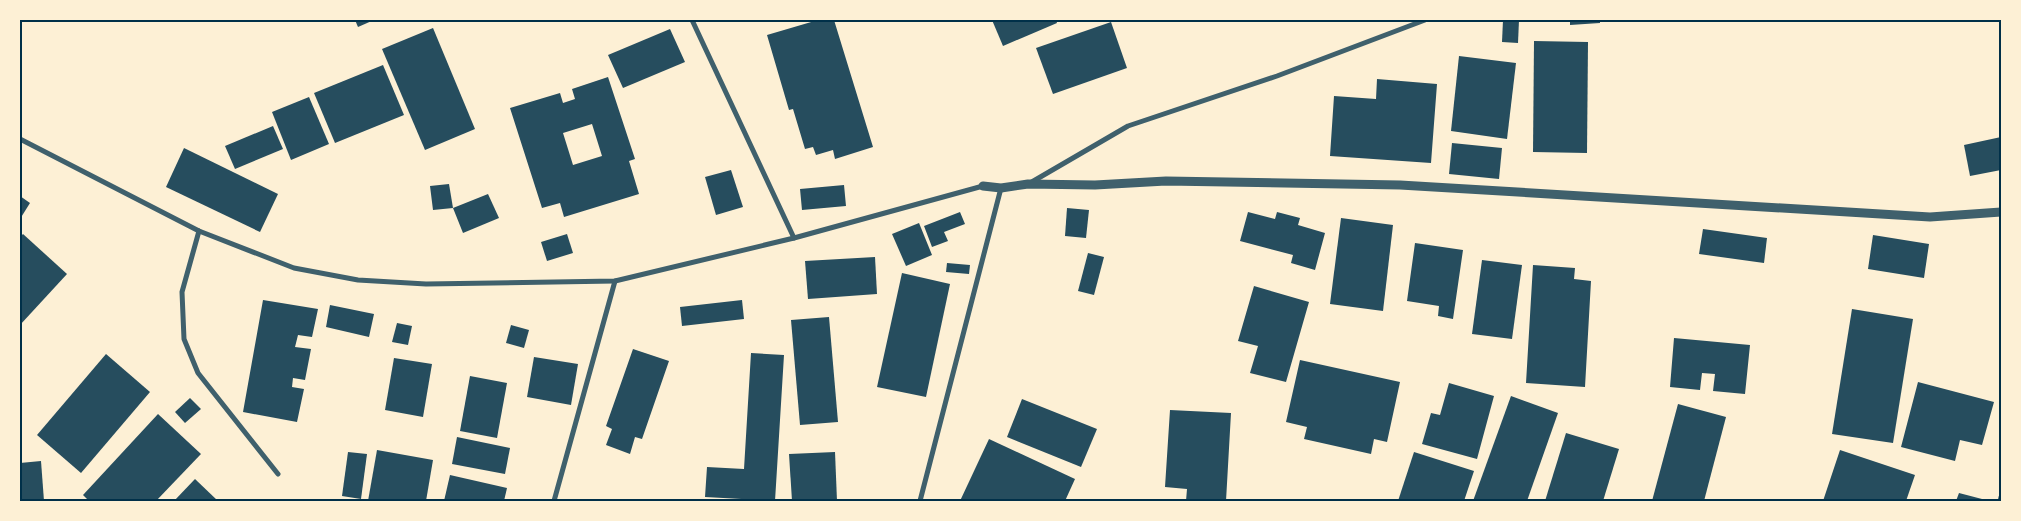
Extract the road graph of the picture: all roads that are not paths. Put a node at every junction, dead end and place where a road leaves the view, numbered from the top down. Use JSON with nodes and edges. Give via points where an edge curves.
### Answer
{"nodes":[{"id":1,"x":692,"y":20,"type":"edge"},
{"id":2,"x":1425,"y":20,"type":"edge"},
{"id":3,"x":20,"y":139,"type":"edge"},
{"id":4,"x":1028,"y":184,"type":"junction"},
{"id":5,"x":983,"y":186,"type":"joint"},
{"id":6,"x":1001,"y":188,"type":"junction"},
{"id":7,"x":2001,"y":212,"type":"edge"},
{"id":8,"x":199,"y":231,"type":"junction"},
{"id":9,"x":794,"y":238,"type":"junction"},
{"id":10,"x":615,"y":281,"type":"junction"},
{"id":11,"x":278,"y":474,"type":"dead end"},
{"id":12,"x":2001,"y":496,"type":"edge"},
{"id":13,"x":554,"y":501,"type":"edge"},
{"id":14,"x":920,"y":501,"type":"edge"},
{"id":15,"x":2000,"y":501,"type":"edge"}],
"edges":[{"from":1,"to":9,"type":"street"},
{"from":2,"to":4,"type":"street","via":[[1277,76],[1128,126]]},
{"from":3,"to":8,"type":"street"},
{"from":4,"to":6,"type":"street"},
{"from":4,"to":7,"type":"street","via":[[1166,181],[1400,185],[1930,217]]},
{"from":5,"to":6,"type":"street"},
{"from":5,"to":9,"type":"street"},
{"from":6,"to":14,"type":"street"},
{"from":8,"to":10,"type":"street","via":[[294,268],[358,280],[426,284]]},
{"from":8,"to":11,"type":"street","via":[[182,292],[184,339],[198,373]]},
{"from":9,"to":10,"type":"street"},
{"from":10,"to":13,"type":"street"},
{"from":12,"to":15,"type":"street"}]}
